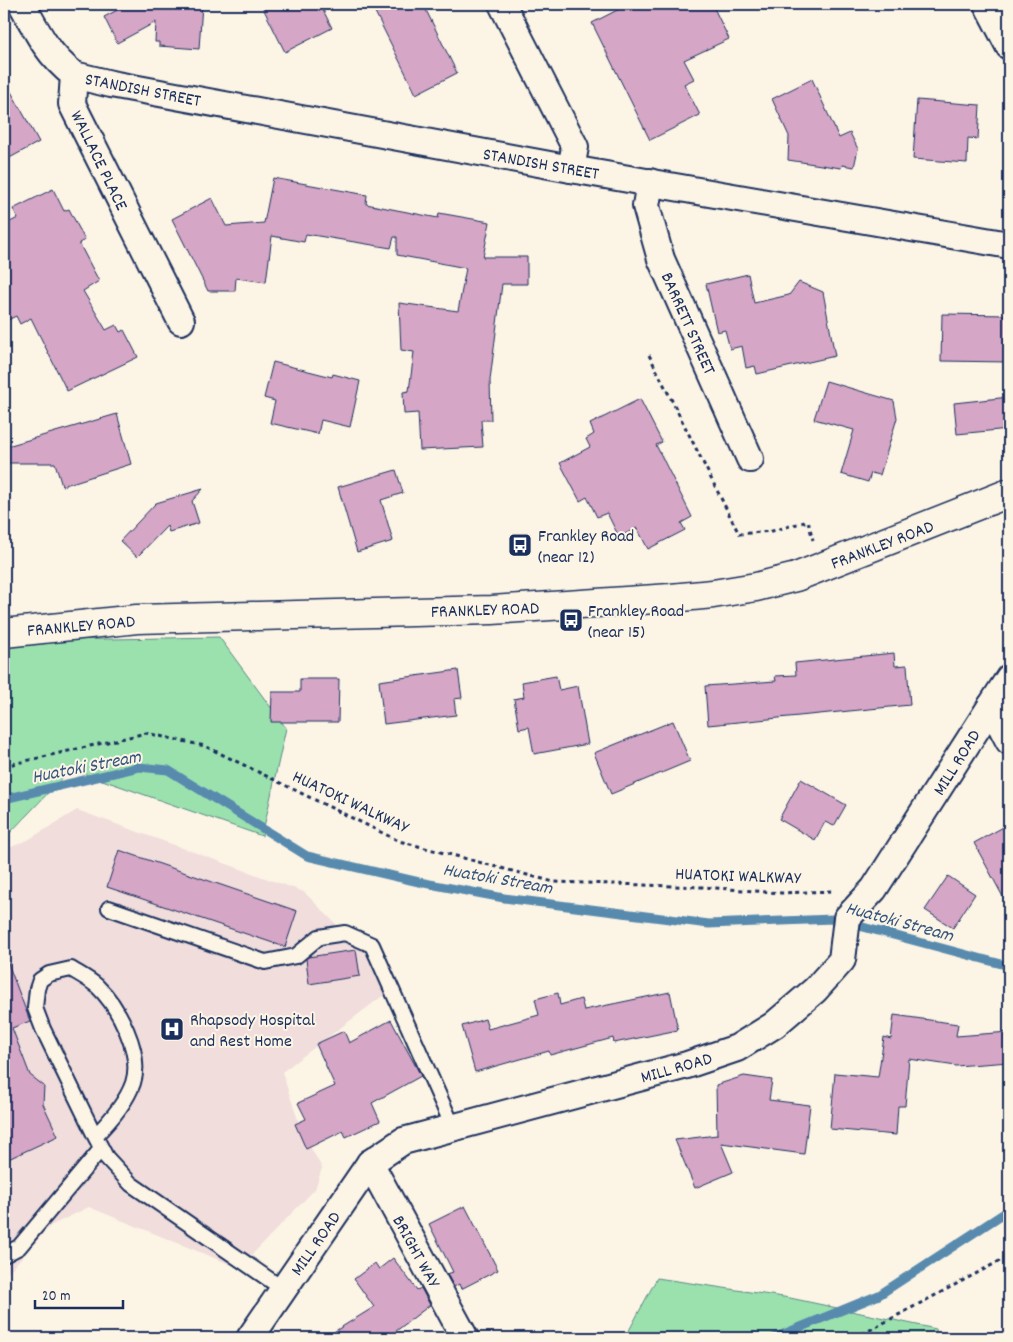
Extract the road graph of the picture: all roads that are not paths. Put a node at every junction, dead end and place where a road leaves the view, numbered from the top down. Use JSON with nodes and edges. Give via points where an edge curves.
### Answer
{"nodes":[{"id":1,"x":22,"y":4,"type":"edge"},
{"id":2,"x":502,"y":4,"type":"edge"},
{"id":3,"x":987,"y":4,"type":"edge"},
{"id":4,"x":1009,"y":46,"type":"edge"},
{"id":5,"x":74,"y":75,"type":"junction"},
{"id":6,"x":571,"y":169,"type":"junction"},
{"id":7,"x":650,"y":182,"type":"junction"},
{"id":8,"x":1009,"y":245,"type":"edge"},
{"id":9,"x":180,"y":321,"type":"dead end"},
{"id":10,"x":750,"y":459,"type":"dead end"},
{"id":11,"x":1009,"y":493,"type":"edge"},
{"id":12,"x":4,"y":633,"type":"edge"},
{"id":13,"x":1009,"y":678,"type":"edge"},
{"id":14,"x":991,"y":706,"type":"junction"},
{"id":15,"x":1009,"y":741,"type":"edge"},
{"id":16,"x":109,"y":908,"type":"dead end"},
{"id":17,"x":452,"y":1128,"type":"junction"},
{"id":18,"x":98,"y":1143,"type":"junction"},
{"id":19,"x":370,"y":1163,"type":"junction"},
{"id":20,"x":4,"y":1256,"type":"edge"},
{"id":21,"x":283,"y":1289,"type":"junction"},
{"id":22,"x":250,"y":1338,"type":"edge"},
{"id":23,"x":464,"y":1338,"type":"edge"}],
"edges":[{"from":1,"to":5,"type":"street","via":[[56,61]]},
{"from":2,"to":6,"type":"street","via":[[575,148]]},
{"from":3,"to":4,"type":"street"},
{"from":5,"to":6,"type":"street","name":"STANDISH STREET"},
{"from":5,"to":9,"type":"street","name":"WALLACE PLACE","via":[[72,104]]},
{"from":6,"to":7,"type":"street","name":"STANDISH STREET"},
{"from":7,"to":8,"type":"street","name":"STANDISH STREET"},
{"from":7,"to":10,"type":"street","name":"BARRETT STREET","via":[[646,206],[661,259]]},
{"from":11,"to":12,"type":"street","name":"FRANKLEY ROAD","via":[[821,567],[756,587],[671,598],[492,610],[137,619]]},
{"from":13,"to":14,"type":"street","name":"MILL ROAD"},
{"from":14,"to":15,"type":"street"},
{"from":14,"to":17,"type":"street","name":"MILL ROAD","via":[[867,897],[847,918],[842,960],[815,990],[774,1025],[738,1048],[687,1065]]},
{"from":16,"to":17,"type":"lane","via":[[266,962],[296,956],[319,937],[345,934],[372,945]]},
{"from":17,"to":19,"type":"street","name":"MILL ROAD","via":[[403,1141]]},
{"from":18,"to":18,"type":"lane","via":[[133,1083],[134,1052],[122,1018],[96,985],[71,969],[49,974],[40,980],[36,1008]]},
{"from":18,"to":20,"type":"lane","via":[[19,1247]]},
{"from":18,"to":21,"type":"lane","via":[[106,1157],[131,1184]]},
{"from":19,"to":21,"type":"street","name":"MILL ROAD"},
{"from":19,"to":23,"type":"street","name":"BRIGHT WAY"},
{"from":21,"to":22,"type":"street","name":"MILL ROAD"}]}
